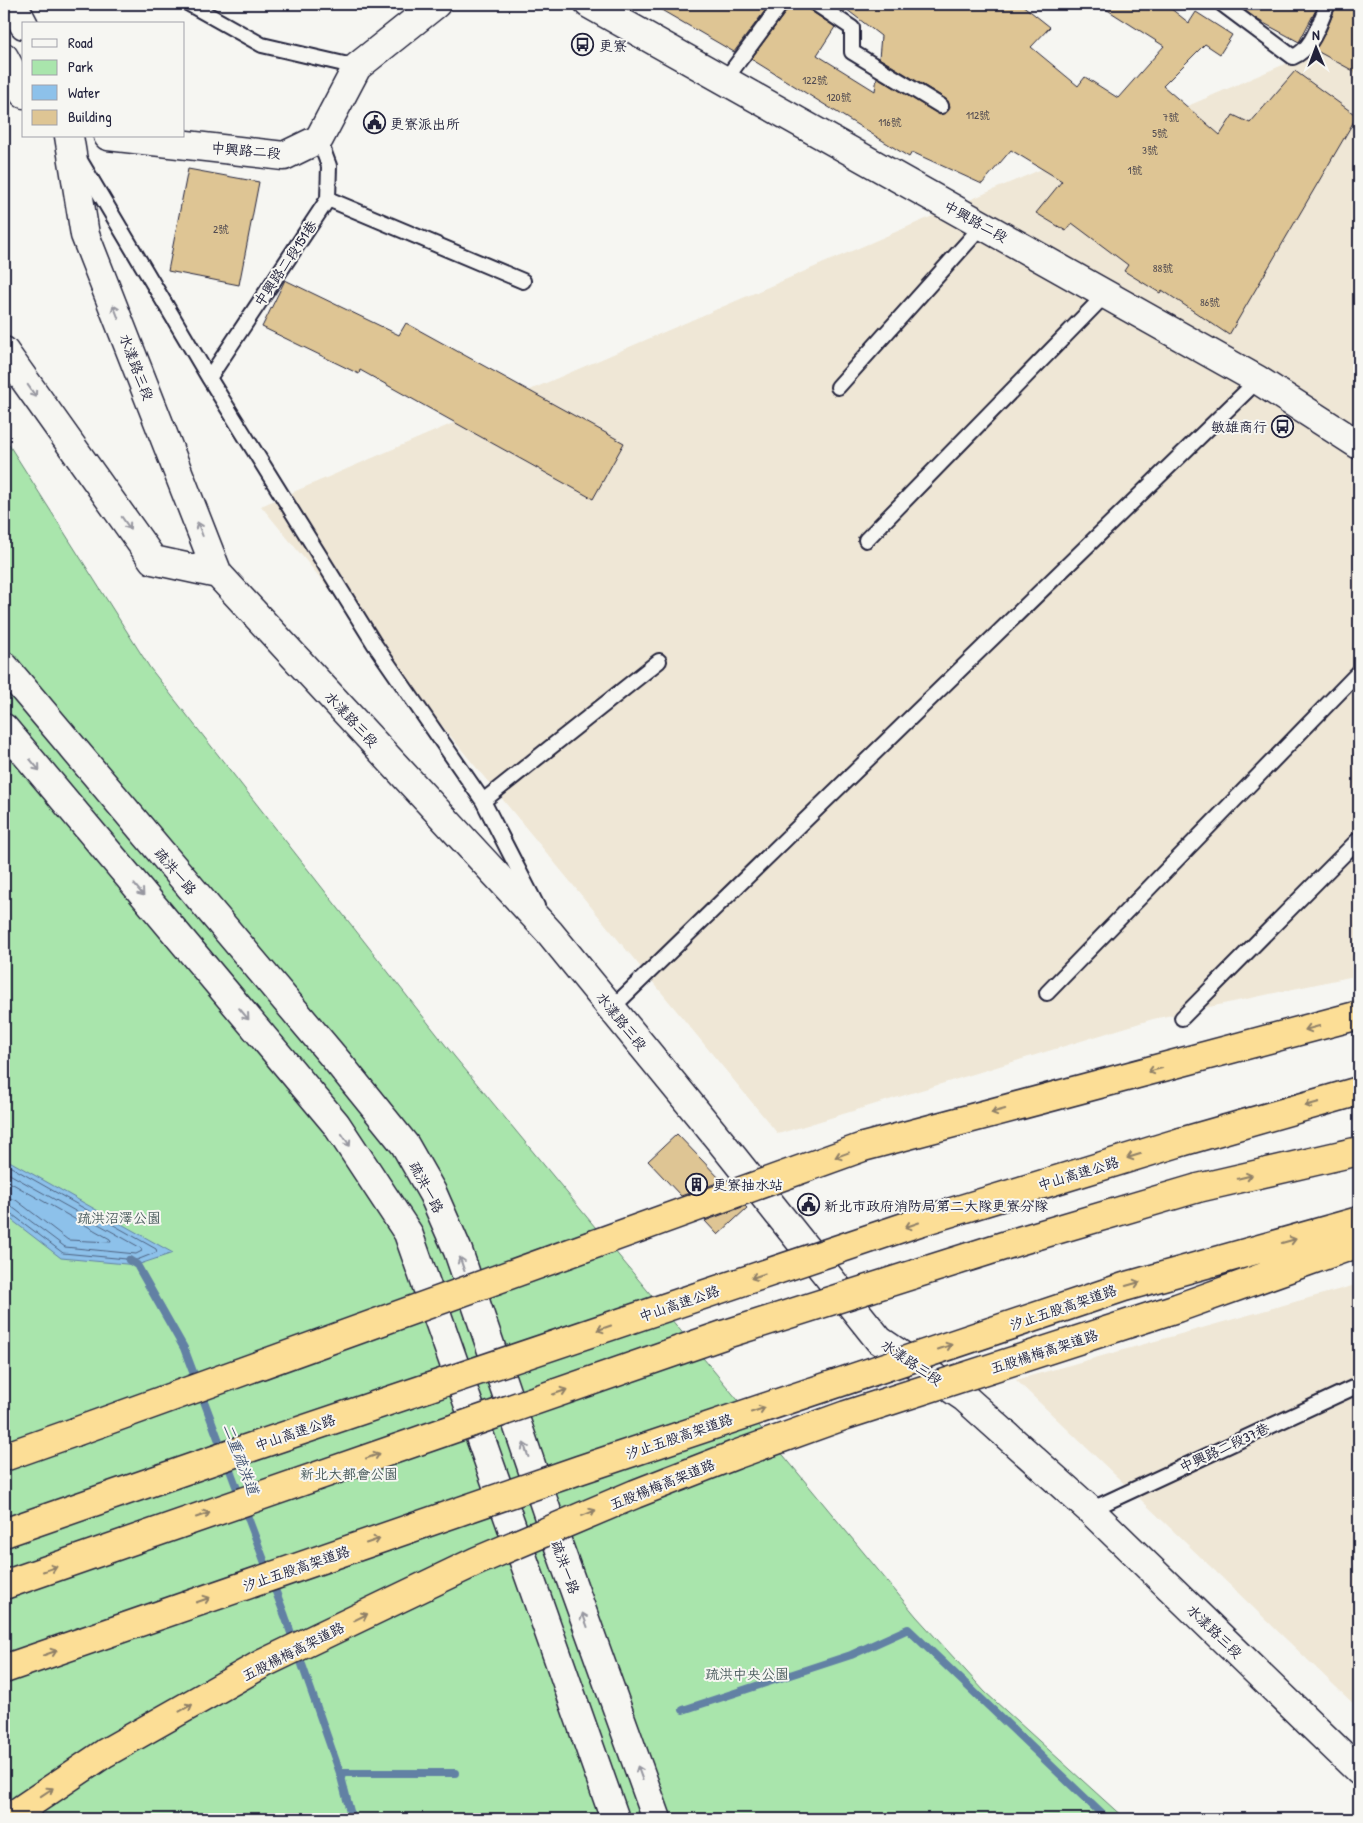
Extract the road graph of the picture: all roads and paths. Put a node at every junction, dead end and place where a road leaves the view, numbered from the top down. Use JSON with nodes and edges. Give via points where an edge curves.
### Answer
{"nodes":[{"id":1,"x":13,"y":4,"type":"edge"},
{"id":2,"x":190,"y":4,"type":"edge"},
{"id":3,"x":436,"y":4,"type":"edge"},
{"id":4,"x":780,"y":4,"type":"edge"},
{"id":5,"x":816,"y":4,"type":"edge"},
{"id":6,"x":1222,"y":4,"type":"edge"},
{"id":7,"x":1328,"y":4,"type":"edge"},
{"id":8,"x":598,"y":6,"type":"edge"},
{"id":9,"x":22,"y":22,"type":"edge"},
{"id":10,"x":4,"y":57,"type":"edge"},
{"id":11,"x":357,"y":67,"type":"junction"},
{"id":12,"x":726,"y":80,"type":"junction"},
{"id":13,"x":22,"y":90,"type":"edge"},
{"id":14,"x":941,"y":106,"type":"dead end"},
{"id":15,"x":84,"y":138,"type":"edge"},
{"id":16,"x":126,"y":138,"type":"edge"},
{"id":17,"x":319,"y":139,"type":"junction"},
{"id":18,"x":68,"y":140,"type":"edge"},
{"id":19,"x":328,"y":199,"type":"junction"},
{"id":20,"x":983,"y":225,"type":"junction"},
{"id":21,"x":523,"y":281,"type":"dead end"},
{"id":22,"x":1106,"y":294,"type":"junction"},
{"id":23,"x":4,"y":351,"type":"edge"},
{"id":24,"x":209,"y":378,"type":"junction"},
{"id":25,"x":1258,"y":380,"type":"junction"},
{"id":26,"x":838,"y":387,"type":"dead end"},
{"id":27,"x":1359,"y":445,"type":"edge"},
{"id":28,"x":866,"y":540,"type":"dead end"},
{"id":29,"x":218,"y":574,"type":"junction"},
{"id":30,"x":659,"y":661,"type":"dead end"},
{"id":31,"x":4,"y":666,"type":"edge"},
{"id":32,"x":1359,"y":672,"type":"edge"},
{"id":33,"x":4,"y":728,"type":"edge"},
{"id":34,"x":483,"y":800,"type":"junction"},
{"id":35,"x":1359,"y":839,"type":"edge"},
{"id":36,"x":550,"y":933,"type":"junction"},
{"id":37,"x":1047,"y":993,"type":"dead end"},
{"id":38,"x":612,"y":1008,"type":"junction"},
{"id":39,"x":1359,"y":1015,"type":"edge"},
{"id":40,"x":1182,"y":1018,"type":"dead end"},
{"id":41,"x":1359,"y":1091,"type":"edge"},
{"id":42,"x":1359,"y":1151,"type":"edge"},
{"id":43,"x":1359,"y":1221,"type":"edge"},
{"id":44,"x":1359,"y":1243,"type":"edge"},
{"id":45,"x":1359,"y":1385,"type":"edge"},
{"id":46,"x":75,"y":1432,"type":"junction"},
{"id":47,"x":4,"y":1451,"type":"edge"},
{"id":48,"x":4,"y":1457,"type":"edge"},
{"id":49,"x":1090,"y":1510,"type":"junction"},
{"id":50,"x":4,"y":1533,"type":"edge"},
{"id":51,"x":4,"y":1585,"type":"edge"},
{"id":52,"x":4,"y":1669,"type":"edge"},
{"id":53,"x":1359,"y":1771,"type":"edge"},
{"id":54,"x":7,"y":1819,"type":"edge"},
{"id":55,"x":615,"y":1819,"type":"edge"},
{"id":56,"x":656,"y":1819,"type":"edge"}],
"edges":[{"from":1,"to":9,"type":"street"},
{"from":2,"to":11,"type":"lane","via":[[262,45]]},
{"from":3,"to":11,"type":"street"},
{"from":4,"to":12,"type":"lane"},
{"from":5,"to":14,"type":"lane","via":[[852,28],[852,52]]},
{"from":6,"to":7,"type":"lane","via":[[1293,58],[1310,44]]},
{"from":8,"to":12,"type":"street","name":"中興路二段"},
{"from":10,"to":13,"type":"street"},
{"from":11,"to":17,"type":"street"},
{"from":12,"to":20,"type":"street","name":"中興路二段"},
{"from":15,"to":18,"type":"street"},
{"from":16,"to":17,"type":"street","name":"中興路二段","via":[[284,156]]},
{"from":17,"to":19,"type":"lane","via":[[329,166]]},
{"from":18,"to":24,"type":"lane"},
{"from":29,"to":18,"type":"street","name":"水漾路三段","one_way":true,"via":[[85,235]]},
{"from":19,"to":21,"type":"lane"},
{"from":19,"to":24,"type":"lane","name":"中興路二段151巷"},
{"from":20,"to":22,"type":"street","name":"中興路二段"},
{"from":20,"to":26,"type":"lane"},
{"from":22,"to":25,"type":"street","name":"中興路二段"},
{"from":22,"to":28,"type":"lane"},
{"from":23,"to":29,"type":"street","one_way":true,"via":[[153,560]]},
{"from":24,"to":34,"type":"lane","via":[[375,645]]},
{"from":25,"to":27,"type":"street","name":"中興路二段"},
{"from":25,"to":38,"type":"lane"},
{"from":29,"to":36,"type":"street","name":"水漾路三段"},
{"from":30,"to":34,"type":"lane"},
{"from":56,"to":31,"type":"street","name":"疏洪一路","one_way":true,"via":[[458,1251],[433,1194],[405,1146],[337,1061]]},
{"from":32,"to":37,"type":"lane"},
{"from":33,"to":55,"type":"street","one_way":true,"via":[[336,1124],[408,1233]]},
{"from":34,"to":36,"type":"lane"},
{"from":35,"to":40,"type":"lane"},
{"from":36,"to":38,"type":"street","name":"水漾路三段"},
{"from":38,"to":49,"type":"street","name":"水漾路三段","via":[[879,1340],[965,1398]]},
{"from":39,"to":46,"type":"highway","one_way":true,"bridge":true,"via":[[863,1147]]},
{"from":41,"to":50,"type":"highway","name":"中山高速公路","one_way":true,"bridge":true,"via":[[919,1222]]},
{"from":51,"to":42,"type":"highway","one_way":true,"bridge":true,"via":[[726,1334],[1198,1188]]},
{"from":52,"to":43,"type":"highway","name":"汐止五股高架道路","one_way":true,"bridge":true,"via":[[579,1470],[1124,1287]]},
{"from":54,"to":44,"type":"highway","name":"五股楊梅高架道路","one_way":true,"bridge":true,"via":[[104,1753],[262,1664],[503,1550],[635,1494],[846,1415],[1177,1308]]},
{"from":45,"to":49,"type":"lane","name":"中興路二段37巷"},
{"from":46,"to":47,"type":"highway"},
{"from":46,"to":48,"type":"highway"},
{"from":49,"to":53,"type":"street","name":"水漾路三段"}]}
